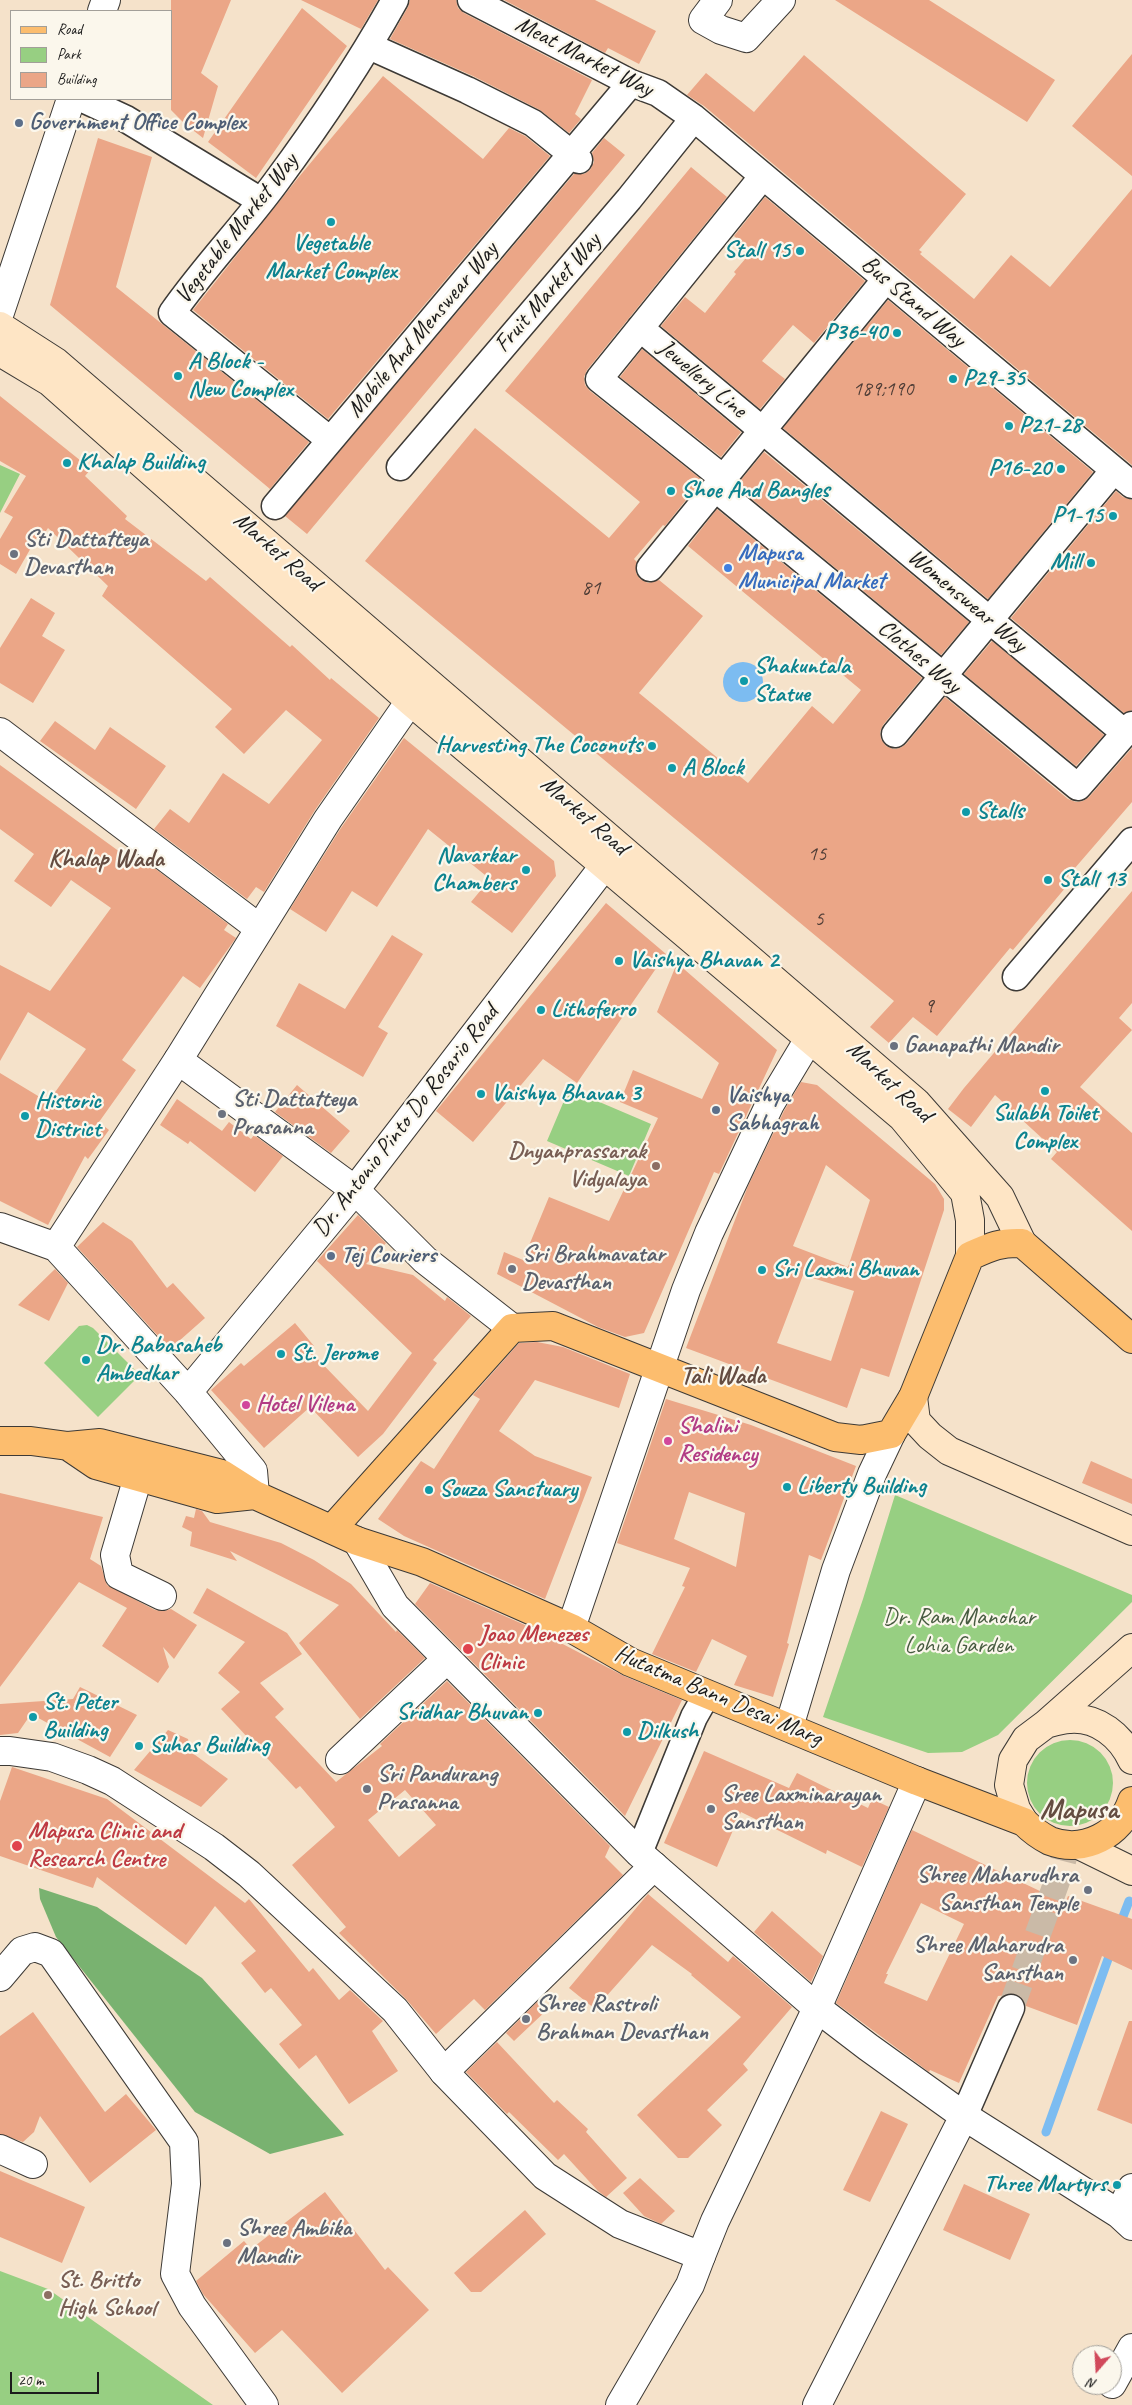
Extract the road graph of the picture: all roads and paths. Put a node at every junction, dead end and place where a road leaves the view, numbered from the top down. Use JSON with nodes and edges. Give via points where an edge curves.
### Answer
{"nodes":[{"id":1,"x":395,"y":0,"type":"edge"},
{"id":2,"x":471,"y":0,"type":"edge"},
{"id":3,"x":718,"y":0,"type":"edge"},
{"id":4,"x":781,"y":0,"type":"edge"},
{"id":5,"x":369,"y":46,"type":"junction"},
{"id":6,"x":630,"y":83,"type":"junction"},
{"id":7,"x":71,"y":100,"type":"edge"},
{"id":8,"x":84,"y":100,"type":"edge"},
{"id":9,"x":694,"y":118,"type":"junction"},
{"id":10,"x":576,"y":157,"type":"junction"},
{"id":11,"x":763,"y":176,"type":"junction"},
{"id":12,"x":261,"y":202,"type":"junction"},
{"id":13,"x":886,"y":279,"type":"junction"},
{"id":14,"x":0,"y":312,"type":"edge"},
{"id":15,"x":0,"y":326,"type":"edge"},
{"id":16,"x":640,"y":328,"type":"junction"},
{"id":17,"x":0,"y":352,"type":"edge"},
{"id":18,"x":763,"y":430,"type":"junction"},
{"id":19,"x":330,"y":440,"type":"junction"},
{"id":20,"x":400,"y":467,"type":"dead end"},
{"id":21,"x":1123,"y":478,"type":"edge"},
{"id":22,"x":719,"y":483,"type":"junction"},
{"id":23,"x":275,"y":506,"type":"dead end"},
{"id":24,"x":650,"y":568,"type":"dead end"},
{"id":25,"x":991,"y":620,"type":"junction"},
{"id":26,"x":943,"y":676,"type":"junction"},
{"id":27,"x":417,"y":690,"type":"junction"},
{"id":28,"x":1129,"y":729,"type":"edge"},
{"id":29,"x":0,"y":732,"type":"edge"},
{"id":30,"x":895,"y":734,"type":"dead end"},
{"id":31,"x":1132,"y":841,"type":"edge"},
{"id":32,"x":612,"y":856,"type":"junction"},
{"id":33,"x":258,"y":928,"type":"junction"},
{"id":34,"x":1016,"y":978,"type":"dead end"},
{"id":35,"x":809,"y":1039,"type":"junction"},
{"id":36,"x":178,"y":1060,"type":"junction"},
{"id":37,"x":355,"y":1190,"type":"junction"},
{"id":38,"x":0,"y":1227,"type":"edge"},
{"id":39,"x":1022,"y":1243,"type":"junction"},
{"id":40,"x":56,"y":1248,"type":"junction"},
{"id":41,"x":970,"y":1256,"type":"junction"},
{"id":42,"x":512,"y":1328,"type":"junction"},
{"id":43,"x":1132,"y":1339,"type":"edge"},
{"id":44,"x":659,"y":1366,"type":"junction"},
{"id":45,"x":188,"y":1392,"type":"junction"},
{"id":46,"x":913,"y":1397,"type":"junction"},
{"id":47,"x":891,"y":1434,"type":"junction"},
{"id":48,"x":0,"y":1441,"type":"edge"},
{"id":49,"x":68,"y":1446,"type":"junction"},
{"id":50,"x":138,"y":1477,"type":"junction"},
{"id":51,"x":255,"y":1494,"type":"junction"},
{"id":52,"x":332,"y":1529,"type":"junction"},
{"id":53,"x":1132,"y":1531,"type":"edge"},
{"id":54,"x":357,"y":1541,"type":"junction"},
{"id":55,"x":162,"y":1596,"type":"dead end"},
{"id":56,"x":571,"y":1628,"type":"junction"},
{"id":57,"x":1132,"y":1648,"type":"edge"},
{"id":58,"x":447,"y":1659,"type":"junction"},
{"id":59,"x":708,"y":1694,"type":"junction"},
{"id":60,"x":1046,"y":1724,"type":"junction"},
{"id":61,"x":789,"y":1727,"type":"junction"},
{"id":62,"x":0,"y":1751,"type":"edge"},
{"id":63,"x":340,"y":1760,"type":"dead end"},
{"id":64,"x":1132,"y":1760,"type":"edge"},
{"id":65,"x":917,"y":1782,"type":"junction"},
{"id":66,"x":1132,"y":1801,"type":"edge"},
{"id":67,"x":1024,"y":1822,"type":"junction"},
{"id":68,"x":1079,"y":1845,"type":"junction"},
{"id":69,"x":647,"y":1860,"type":"junction"},
{"id":70,"x":1132,"y":1871,"type":"edge"},
{"id":71,"x":0,"y":1977,"type":"edge"},
{"id":72,"x":817,"y":2008,"type":"junction"},
{"id":73,"x":1011,"y":2008,"type":"tunnel mouth"},
{"id":74,"x":444,"y":2072,"type":"junction"},
{"id":75,"x":964,"y":2116,"type":"junction"},
{"id":76,"x":0,"y":2149,"type":"edge"},
{"id":77,"x":33,"y":2164,"type":"dead end"},
{"id":78,"x":1132,"y":2188,"type":"edge"},
{"id":79,"x":1126,"y":2220,"type":"edge"},
{"id":80,"x":701,"y":2256,"type":"junction"},
{"id":81,"x":1132,"y":2348,"type":"edge"},
{"id":82,"x":1122,"y":2366,"type":"edge"},
{"id":83,"x":264,"y":2405,"type":"edge"},
{"id":84,"x":620,"y":2405,"type":"edge"},
{"id":85,"x":817,"y":2405,"type":"edge"}],
"edges":[{"from":1,"to":5,"type":"street","name":"Vegetable Market Way"},
{"from":2,"to":6,"type":"street","name":"Meat Market Way"},
{"from":3,"to":4,"type":"street","via":[[703,20],[746,38]]},
{"from":5,"to":10,"type":"street","via":[[533,123]]},
{"from":5,"to":12,"type":"street","name":"Vegetable Market Way"},
{"from":6,"to":9,"type":"street","name":"Meat Market Way","via":[[658,93]]},
{"from":6,"to":10,"type":"street","name":"Mobile And Menswear Way"},
{"from":7,"to":14,"type":"street"},
{"from":8,"to":12,"type":"street","via":[[126,119]]},
{"from":9,"to":11,"type":"street","name":"Bus Stand Way"},
{"from":9,"to":20,"type":"street","name":"Fruit Market Way"},
{"from":10,"to":19,"type":"street","name":"Mobile And Menswear Way"},
{"from":11,"to":13,"type":"street","name":"Bus Stand Way"},
{"from":11,"to":16,"type":"street"},
{"from":12,"to":19,"type":"street","name":"Vegetable Market Way","via":[[198,276],[172,313]]},
{"from":13,"to":18,"type":"street"},
{"from":13,"to":21,"type":"street","name":"Bus Stand Way"},
{"from":15,"to":27,"type":"main road","name":"Market Road","via":[[56,362]]},
{"from":16,"to":18,"type":"street","name":"Jewellery Line"},
{"from":16,"to":22,"type":"street","name":"Clothes Way","via":[[599,379]]},
{"from":17,"to":27,"type":"main road","name":"Market Road","via":[[50,382]]},
{"from":18,"to":22,"type":"street"},
{"from":18,"to":25,"type":"street","name":"Womenswear Way"},
{"from":19,"to":23,"type":"street","name":"Mobile And Menswear Way"},
{"from":21,"to":25,"type":"street"},
{"from":22,"to":24,"type":"street"},
{"from":22,"to":26,"type":"street","name":"Clothes Way"},
{"from":25,"to":26,"type":"street"},
{"from":25,"to":28,"type":"street","name":"Womenswear Way"},
{"from":26,"to":28,"type":"street","name":"Clothes Way","via":[[1078,787]]},
{"from":26,"to":30,"type":"street"},
{"from":27,"to":32,"type":"main road","name":"Market Road"},
{"from":27,"to":33,"type":"street"},
{"from":29,"to":33,"type":"street"},
{"from":31,"to":34,"type":"street"},
{"from":32,"to":35,"type":"main road","name":"Market Road"},
{"from":32,"to":37,"type":"street","name":"Dr. Antonio Pinto Do Rosario Road"},
{"from":32,"to":39,"type":"main road","name":"Market Road","via":[[916,1102],[1000,1197]]},
{"from":33,"to":36,"type":"street"},
{"from":35,"to":41,"type":"main road","name":"Market Road","via":[[902,1117],[965,1193],[970,1220]]},
{"from":35,"to":44,"type":"street","via":[[770,1104],[709,1233]]},
{"from":36,"to":37,"type":"street"},
{"from":36,"to":40,"type":"street"},
{"from":37,"to":42,"type":"street","via":[[425,1260]]},
{"from":37,"to":45,"type":"street","name":"Dr. Antonio Pinto Do Rosario Road"},
{"from":38,"to":40,"type":"street"},
{"from":39,"to":41,"type":"main road","via":[[1004,1242]]},
{"from":39,"to":43,"type":"main road","name":"Market Road"},
{"from":40,"to":45,"type":"street"},
{"from":41,"to":46,"type":"main road"},
{"from":42,"to":44,"type":"main road","via":[[553,1326]]},
{"from":42,"to":52,"type":"main road"},
{"from":44,"to":47,"type":"main road","via":[[835,1437],[861,1440]]},
{"from":44,"to":56,"type":"street"},
{"from":45,"to":51,"type":"street","via":[[253,1471]]},
{"from":46,"to":47,"type":"main road"},
{"from":46,"to":53,"type":"main road","via":[[916,1421],[949,1451]]},
{"from":47,"to":61,"type":"street","via":[[872,1474],[836,1570]]},
{"from":48,"to":49,"type":"main road"},
{"from":49,"to":50,"type":"main road","via":[[96,1465]]},
{"from":49,"to":51,"type":"main road","name":"Hutatma Bann Desai Marg","via":[[100,1443],[148,1454],[222,1474]]},
{"from":50,"to":51,"type":"main road","via":[[217,1499]]},
{"from":50,"to":55,"type":"street","via":[[115,1554],[119,1575]]},
{"from":51,"to":52,"type":"main road","name":"Hutatma Bann Desai Marg"},
{"from":52,"to":54,"type":"main road","name":"Hutatma Bann Desai Marg"},
{"from":54,"to":56,"type":"main road","name":"Hutatma Bann Desai Marg","via":[[422,1562]]},
{"from":54,"to":58,"type":"street","via":[[395,1606]]},
{"from":56,"to":59,"type":"main road","name":"Hutatma Bann Desai Marg","via":[[630,1662]]},
{"from":57,"to":60,"type":"main road"},
{"from":58,"to":63,"type":"street"},
{"from":58,"to":69,"type":"street"},
{"from":59,"to":61,"type":"main road","name":"Hutatma Bann Desai Marg"},
{"from":59,"to":69,"type":"street","via":[[694,1717]]},
{"from":60,"to":64,"type":"main road","via":[[1070,1718],[1095,1722],[1113,1732]]},
{"from":60,"to":67,"type":"main road","via":[[1026,1739],[1013,1760],[1009,1785],[1016,1809]]},
{"from":61,"to":65,"type":"main road","name":"Hutatma Bann Desai Marg"},
{"from":62,"to":74,"type":"street","via":[[52,1757],[88,1770],[214,1847],[249,1874],[395,2010]]},
{"from":65,"to":67,"type":"main road","name":"Hutatma Bann Desai Marg"},
{"from":65,"to":72,"type":"street"},
{"from":66,"to":68,"type":"main road","via":[[1127,1816],[1106,1836]]},
{"from":67,"to":68,"type":"main road","name":"Hutatma Bann Desai Marg","via":[[1051,1841]]},
{"from":68,"to":70,"type":"main road"},
{"from":69,"to":72,"type":"street"},
{"from":69,"to":74,"type":"street"},
{"from":71,"to":83,"type":"street","via":[[22,1952],[35,1947],[51,1953],[184,2142],[186,2184],[174,2274],[192,2306]]},
{"from":72,"to":75,"type":"street"},
{"from":72,"to":80,"type":"street"},
{"from":73,"to":75,"type":"street"},
{"from":74,"to":80,"type":"street","via":[[545,2176],[620,2224]]},
{"from":75,"to":79,"type":"street"},
{"from":75,"to":85,"type":"street"},
{"from":76,"to":77,"type":"street"},
{"from":78,"to":79,"type":"street"},
{"from":80,"to":84,"type":"street","via":[[690,2285]]},
{"from":81,"to":82,"type":"street"}]}
